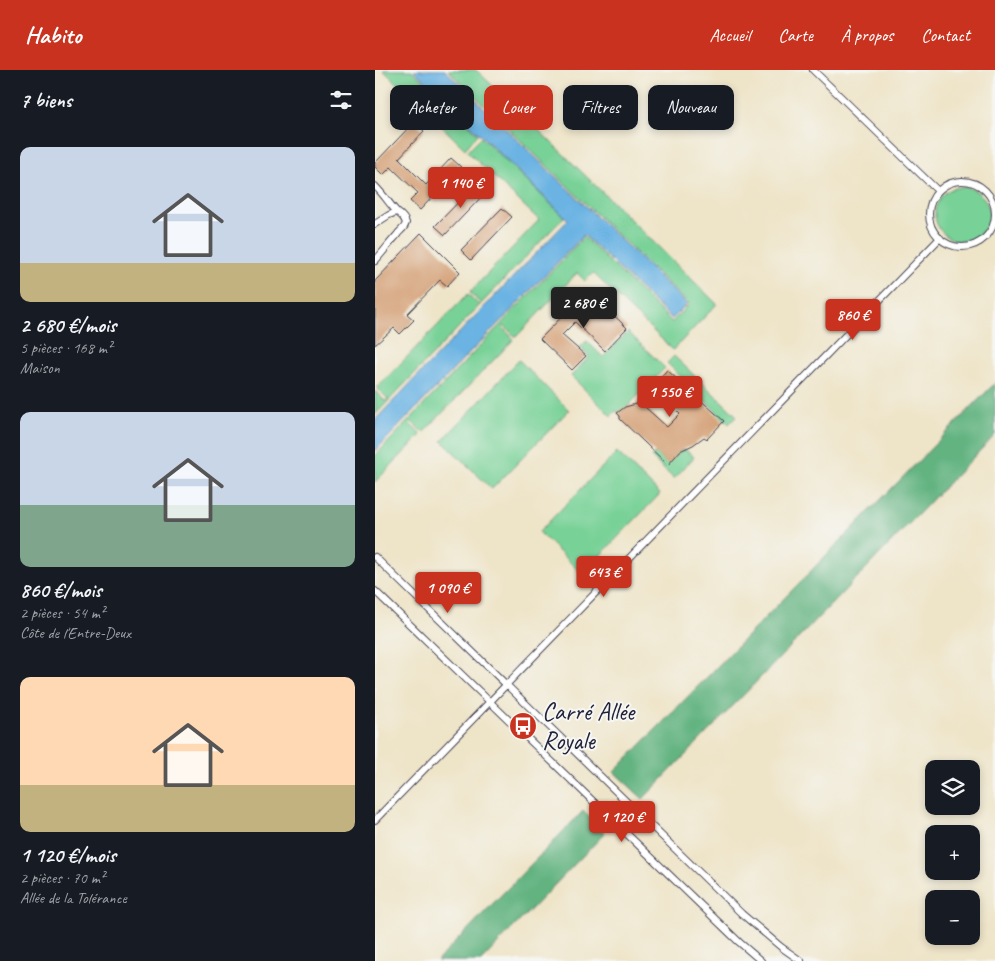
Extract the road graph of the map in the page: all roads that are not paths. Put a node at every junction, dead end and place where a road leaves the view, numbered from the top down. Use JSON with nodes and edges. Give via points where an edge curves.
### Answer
{"nodes":[{"id":1,"x":813,"y":70,"type":"edge"},
{"id":2,"x":375,"y":186,"type":"edge"},
{"id":3,"x":939,"y":191,"type":"junction"},
{"id":4,"x":397,"y":212,"type":"junction"},
{"id":5,"x":375,"y":224,"type":"edge"},
{"id":6,"x":940,"y":238,"type":"junction"},
{"id":7,"x":375,"y":260,"type":"edge"},
{"id":8,"x":375,"y":557,"type":"edge"},
{"id":9,"x":375,"y":590,"type":"edge"},
{"id":10,"x":506,"y":685,"type":"junction"},
{"id":11,"x":490,"y":702,"type":"junction"},
{"id":12,"x":375,"y":820,"type":"edge"},
{"id":13,"x":761,"y":961,"type":"edge"},
{"id":14,"x":801,"y":961,"type":"edge"}],
"edges":[{"from":1,"to":3,"type":"street"},
{"from":2,"to":4,"type":"street"},
{"from":3,"to":6,"type":"street","via":[[933,199],[930,215],[933,230]]},
{"from":3,"to":6,"type":"street","via":[[956,181],[976,184],[991,198],[995,212],[992,227],[978,242],[958,246]]},
{"from":4,"to":5,"type":"street"},
{"from":4,"to":7,"type":"street","via":[[405,218],[405,227]]},
{"from":6,"to":10,"type":"street"},
{"from":8,"to":10,"type":"street"},
{"from":9,"to":11,"type":"street"},
{"from":10,"to":11,"type":"street"},
{"from":10,"to":14,"type":"street","via":[[742,914]]},
{"from":11,"to":12,"type":"street"},
{"from":11,"to":13,"type":"street"}]}
